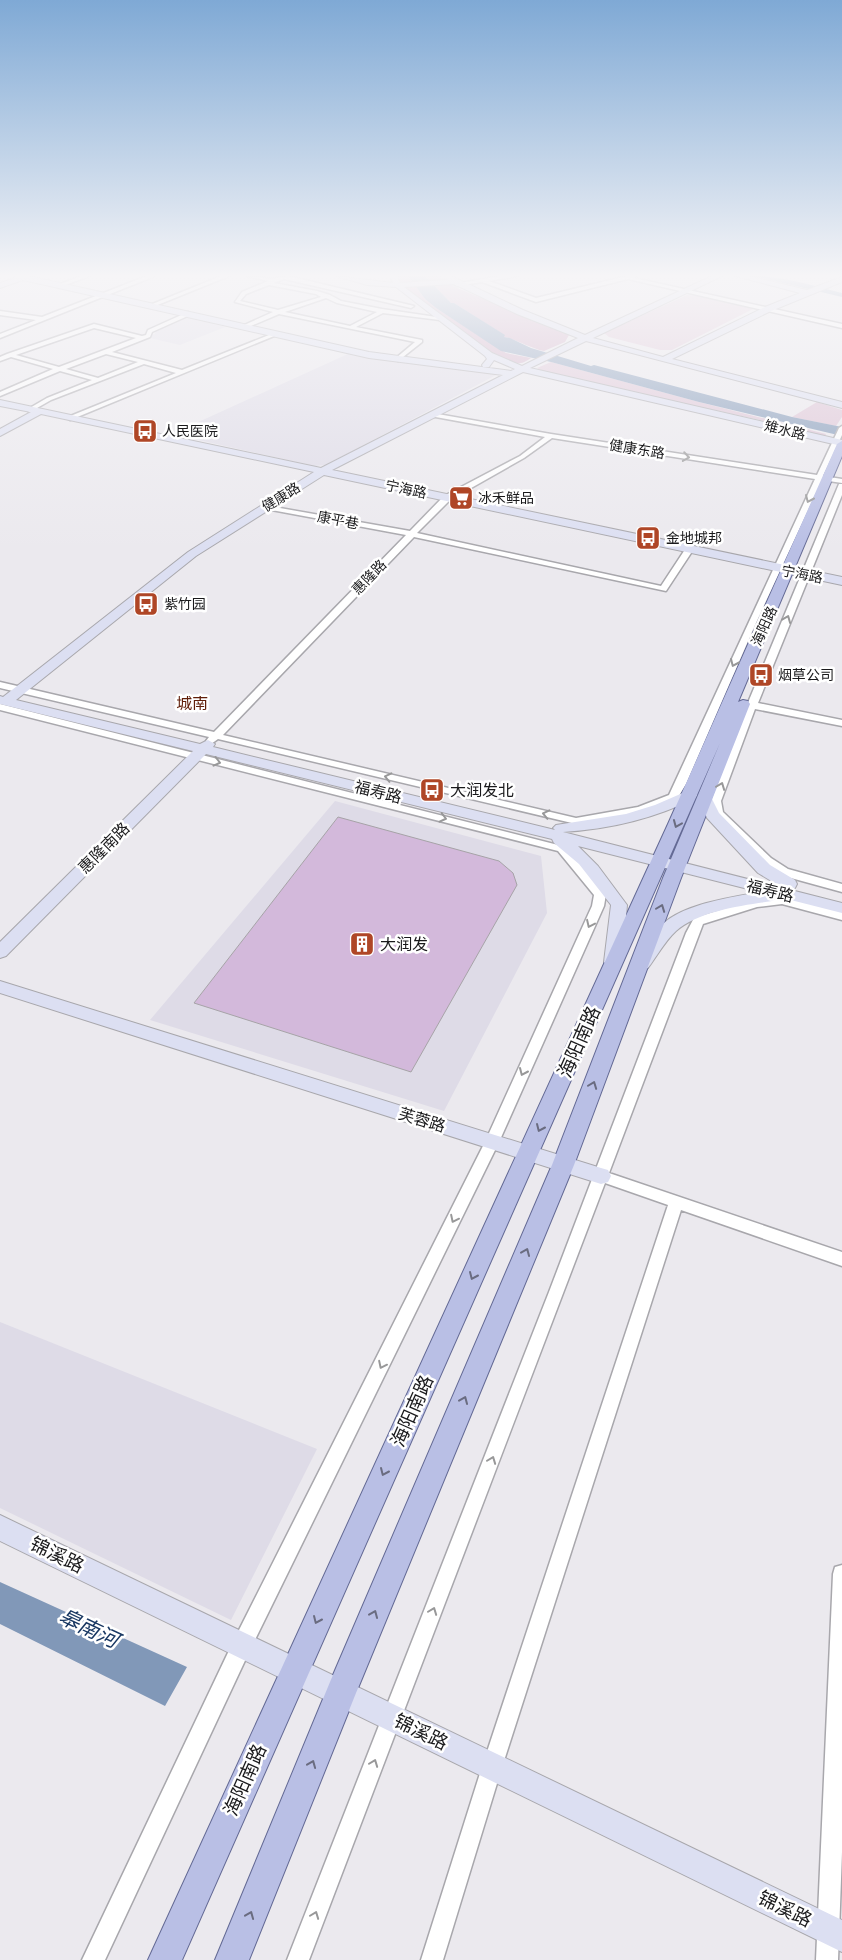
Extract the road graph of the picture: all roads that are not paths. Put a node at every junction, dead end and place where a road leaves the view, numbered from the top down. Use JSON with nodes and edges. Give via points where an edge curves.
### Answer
{"nodes":[{"id":1,"x":55,"y":367,"type":"edge"},
{"id":2,"x":64,"y":367,"type":"edge"},
{"id":3,"x":130,"y":367,"type":"edge"},
{"id":4,"x":164,"y":367,"type":"edge"},
{"id":5,"x":192,"y":367,"type":"edge"},
{"id":6,"x":477,"y":367,"type":"edge"},
{"id":7,"x":519,"y":367,"type":"edge"},
{"id":8,"x":526,"y":367,"type":"edge"},
{"id":9,"x":694,"y":367,"type":"edge"},
{"id":10,"x":482,"y":368,"type":"joint"},
{"id":11,"x":60,"y":369,"type":"junction"},
{"id":12,"x":523,"y":369,"type":"junction"},
{"id":13,"x":181,"y":372,"type":"junction"},
{"id":14,"x":98,"y":380,"type":"junction"},
{"id":15,"x":0,"y":394,"type":"edge"},
{"id":16,"x":0,"y":403,"type":"edge"},
{"id":17,"x":842,"y":405,"type":"edge"},
{"id":18,"x":34,"y":411,"type":"junction"},
{"id":19,"x":432,"y":415,"type":"junction"},
{"id":20,"x":70,"y":418,"type":"junction"},
{"id":21,"x":842,"y":428,"type":"edge"},
{"id":22,"x":0,"y":433,"type":"edge"},
{"id":23,"x":551,"y":436,"type":"junction"},
{"id":24,"x":839,"y":442,"type":"edge"},
{"id":25,"x":323,"y":471,"type":"junction"},
{"id":26,"x":835,"y":478,"type":"edge"},
{"id":27,"x":447,"y":498,"type":"junction"},
{"id":28,"x":266,"y":507,"type":"junction"},
{"id":29,"x":411,"y":534,"type":"junction"},
{"id":30,"x":688,"y":550,"type":"junction"},
{"id":31,"x":792,"y":571,"type":"junction"},
{"id":32,"x":842,"y":581,"type":"edge"},
{"id":33,"x":0,"y":685,"type":"edge"},
{"id":34,"x":6,"y":699,"type":"edge"},
{"id":35,"x":752,"y":705,"type":"junction"},
{"id":36,"x":842,"y":723,"type":"edge"},
{"id":37,"x":205,"y":746,"type":"junction"},
{"id":38,"x":698,"y":796,"type":"junction"},
{"id":39,"x":561,"y":828,"type":"junction"},
{"id":40,"x":543,"y":832,"type":"junction"},
{"id":41,"x":671,"y":860,"type":"junction"},
{"id":42,"x":842,"y":888,"type":"edge"},
{"id":43,"x":787,"y":889,"type":"junction"},
{"id":44,"x":842,"y":898,"type":"edge"},
{"id":45,"x":842,"y":908,"type":"edge"},
{"id":46,"x":842,"y":916,"type":"edge"},
{"id":47,"x":0,"y":952,"type":"edge"},
{"id":48,"x":613,"y":968,"type":"junction"},
{"id":49,"x":637,"y":970,"type":"junction"},
{"id":50,"x":0,"y":987,"type":"edge"},
{"id":51,"x":492,"y":1142,"type":"junction"},
{"id":52,"x":529,"y":1153,"type":"junction"},
{"id":53,"x":563,"y":1165,"type":"junction"},
{"id":54,"x":601,"y":1176,"type":"junction"},
{"id":55,"x":676,"y":1203,"type":"junction"},
{"id":56,"x":842,"y":1259,"type":"edge"},
{"id":57,"x":0,"y":1528,"type":"edge"},
{"id":58,"x":842,"y":1574,"type":"edge"},
{"id":59,"x":242,"y":1645,"type":"junction"},
{"id":60,"x":293,"y":1671,"type":"junction"},
{"id":61,"x":341,"y":1693,"type":"junction"},
{"id":62,"x":392,"y":1718,"type":"junction"},
{"id":63,"x":492,"y":1767,"type":"junction"},
{"id":64,"x":835,"y":1933,"type":"edge"},
{"id":65,"x":94,"y":1960,"type":"edge"},
{"id":66,"x":165,"y":1960,"type":"edge"},
{"id":67,"x":232,"y":1960,"type":"edge"},
{"id":68,"x":298,"y":1960,"type":"edge"},
{"id":69,"x":432,"y":1960,"type":"edge"},
{"id":70,"x":827,"y":1960,"type":"edge"}],
"edges":[{"from":1,"to":11,"type":"street"},
{"from":2,"to":11,"type":"street"},
{"from":3,"to":14,"type":"street"},
{"from":4,"to":13,"type":"street"},
{"from":5,"to":13,"type":"street"},
{"from":6,"to":10,"type":"street"},
{"from":7,"to":12,"type":"street"},
{"from":8,"to":12,"type":"street","name":"健康路"},
{"from":9,"to":17,"type":"street"},
{"from":10,"to":12,"type":"street"},
{"from":11,"to":14,"type":"street"},
{"from":11,"to":15,"type":"street"},
{"from":12,"to":19,"type":"street","name":"健康路"},
{"from":12,"to":24,"type":"street","name":"雉水路"},
{"from":13,"to":20,"type":"street"},
{"from":14,"to":18,"type":"street","via":[[49,399]]},
{"from":16,"to":18,"type":"street","name":"宁海路"},
{"from":18,"to":20,"type":"street","name":"宁海路"},
{"from":18,"to":22,"type":"street"},
{"from":19,"to":23,"type":"street","name":"健康东路"},
{"from":19,"to":25,"type":"street","name":"健康路"},
{"from":20,"to":25,"type":"street","name":"宁海路"},
{"from":21,"to":24,"type":"street"},
{"from":23,"to":26,"type":"street","name":"健康东路","one_way":true},
{"from":23,"to":27,"type":"street","name":"惠隆路","via":[[522,457]]},
{"from":24,"to":26,"type":"main road","name":"海阳路"},
{"from":25,"to":27,"type":"street","name":"宁海路"},
{"from":25,"to":28,"type":"street","name":"健康路"},
{"from":26,"to":31,"type":"main road","name":"海阳路"},
{"from":26,"to":31,"type":"street","one_way":true},
{"from":27,"to":29,"type":"street","name":"惠隆路"},
{"from":27,"to":30,"type":"street","name":"宁海路"},
{"from":28,"to":29,"type":"street","name":"康平巷"},
{"from":28,"to":34,"type":"street","name":"健康路","via":[[192,554]]},
{"from":29,"to":30,"type":"street","name":"康平巷","via":[[664,589]]},
{"from":29,"to":37,"type":"street","name":"惠隆路"},
{"from":30,"to":31,"type":"street","name":"宁海路"},
{"from":31,"to":32,"type":"street","name":"宁海路"},
{"from":35,"to":31,"type":"street","one_way":true},
{"from":31,"to":37,"type":"street","one_way":true,"via":[[751,625],[681,784],[674,797],[660,804],[576,821]]},
{"from":31,"to":38,"type":"main road","name":"海阳路"},
{"from":33,"to":34,"type":"street"},
{"from":34,"to":37,"type":"street","name":"福寿路"},
{"from":35,"to":36,"type":"street"},
{"from":42,"to":35,"type":"street","one_way":true,"via":[[784,872],[718,813],[716,801]]},
{"from":37,"to":39,"type":"street","name":"福寿路"},
{"from":37,"to":40,"type":"street","name":"福寿路"},
{"from":37,"to":47,"type":"street","name":"惠隆南路"},
{"from":37,"to":51,"type":"street","one_way":true,"via":[[562,848],[590,880],[600,894],[598,906]]},
{"from":38,"to":39,"type":"street","via":[[589,827]]},
{"from":38,"to":41,"type":"main road","name":"海阳路"},
{"from":38,"to":43,"type":"street","via":[[712,815]]},
{"from":39,"to":41,"type":"street","name":"福寿路"},
{"from":40,"to":41,"type":"street","name":"福寿路"},
{"from":40,"to":48,"type":"street","via":[[568,845],[584,860],[619,905]]},
{"from":41,"to":43,"type":"street","name":"福寿路"},
{"from":41,"to":48,"type":"main road","name":"海阳南路"},
{"from":49,"to":41,"type":"main road","name":"海阳南路","one_way":true},
{"from":43,"to":44,"type":"street","name":"福寿路"},
{"from":43,"to":45,"type":"street","name":"福寿路"},
{"from":43,"to":49,"type":"street","via":[[695,914],[671,926]]},
{"from":46,"to":54,"type":"street","via":[[782,900],[756,903],[698,921]]},
{"from":48,"to":52,"type":"main road","name":"海阳南路","one_way":true},
{"from":53,"to":49,"type":"main road","name":"海阳南路","one_way":true},
{"from":50,"to":51,"type":"street","name":"芙蓉路"},
{"from":51,"to":52,"type":"street","name":"芙蓉路"},
{"from":51,"to":59,"type":"street","one_way":true},
{"from":52,"to":53,"type":"street","name":"芙蓉路"},
{"from":52,"to":60,"type":"main road","name":"海阳南路","one_way":true},
{"from":53,"to":54,"type":"street","name":"芙蓉路"},
{"from":61,"to":53,"type":"main road","name":"海阳南路","one_way":true},
{"from":54,"to":55,"type":"street","name":"芙蓉路"},
{"from":62,"to":54,"type":"street","one_way":true},
{"from":55,"to":56,"type":"street","name":"芙蓉路"},
{"from":55,"to":63,"type":"street"},
{"from":57,"to":59,"type":"street","name":"锦溪路"},
{"from":58,"to":64,"type":"street"},
{"from":59,"to":60,"type":"street","name":"锦溪路"},
{"from":59,"to":65,"type":"street"},
{"from":60,"to":61,"type":"street","name":"锦溪路"},
{"from":60,"to":66,"type":"main road","name":"海阳南路"},
{"from":61,"to":62,"type":"street","name":"锦溪路"},
{"from":67,"to":61,"type":"main road","name":"海阳南路","one_way":true},
{"from":62,"to":63,"type":"street","name":"锦溪路"},
{"from":68,"to":62,"type":"street","one_way":true},
{"from":63,"to":64,"type":"street","name":"锦溪路"},
{"from":63,"to":69,"type":"street"},
{"from":64,"to":70,"type":"street"}]}
